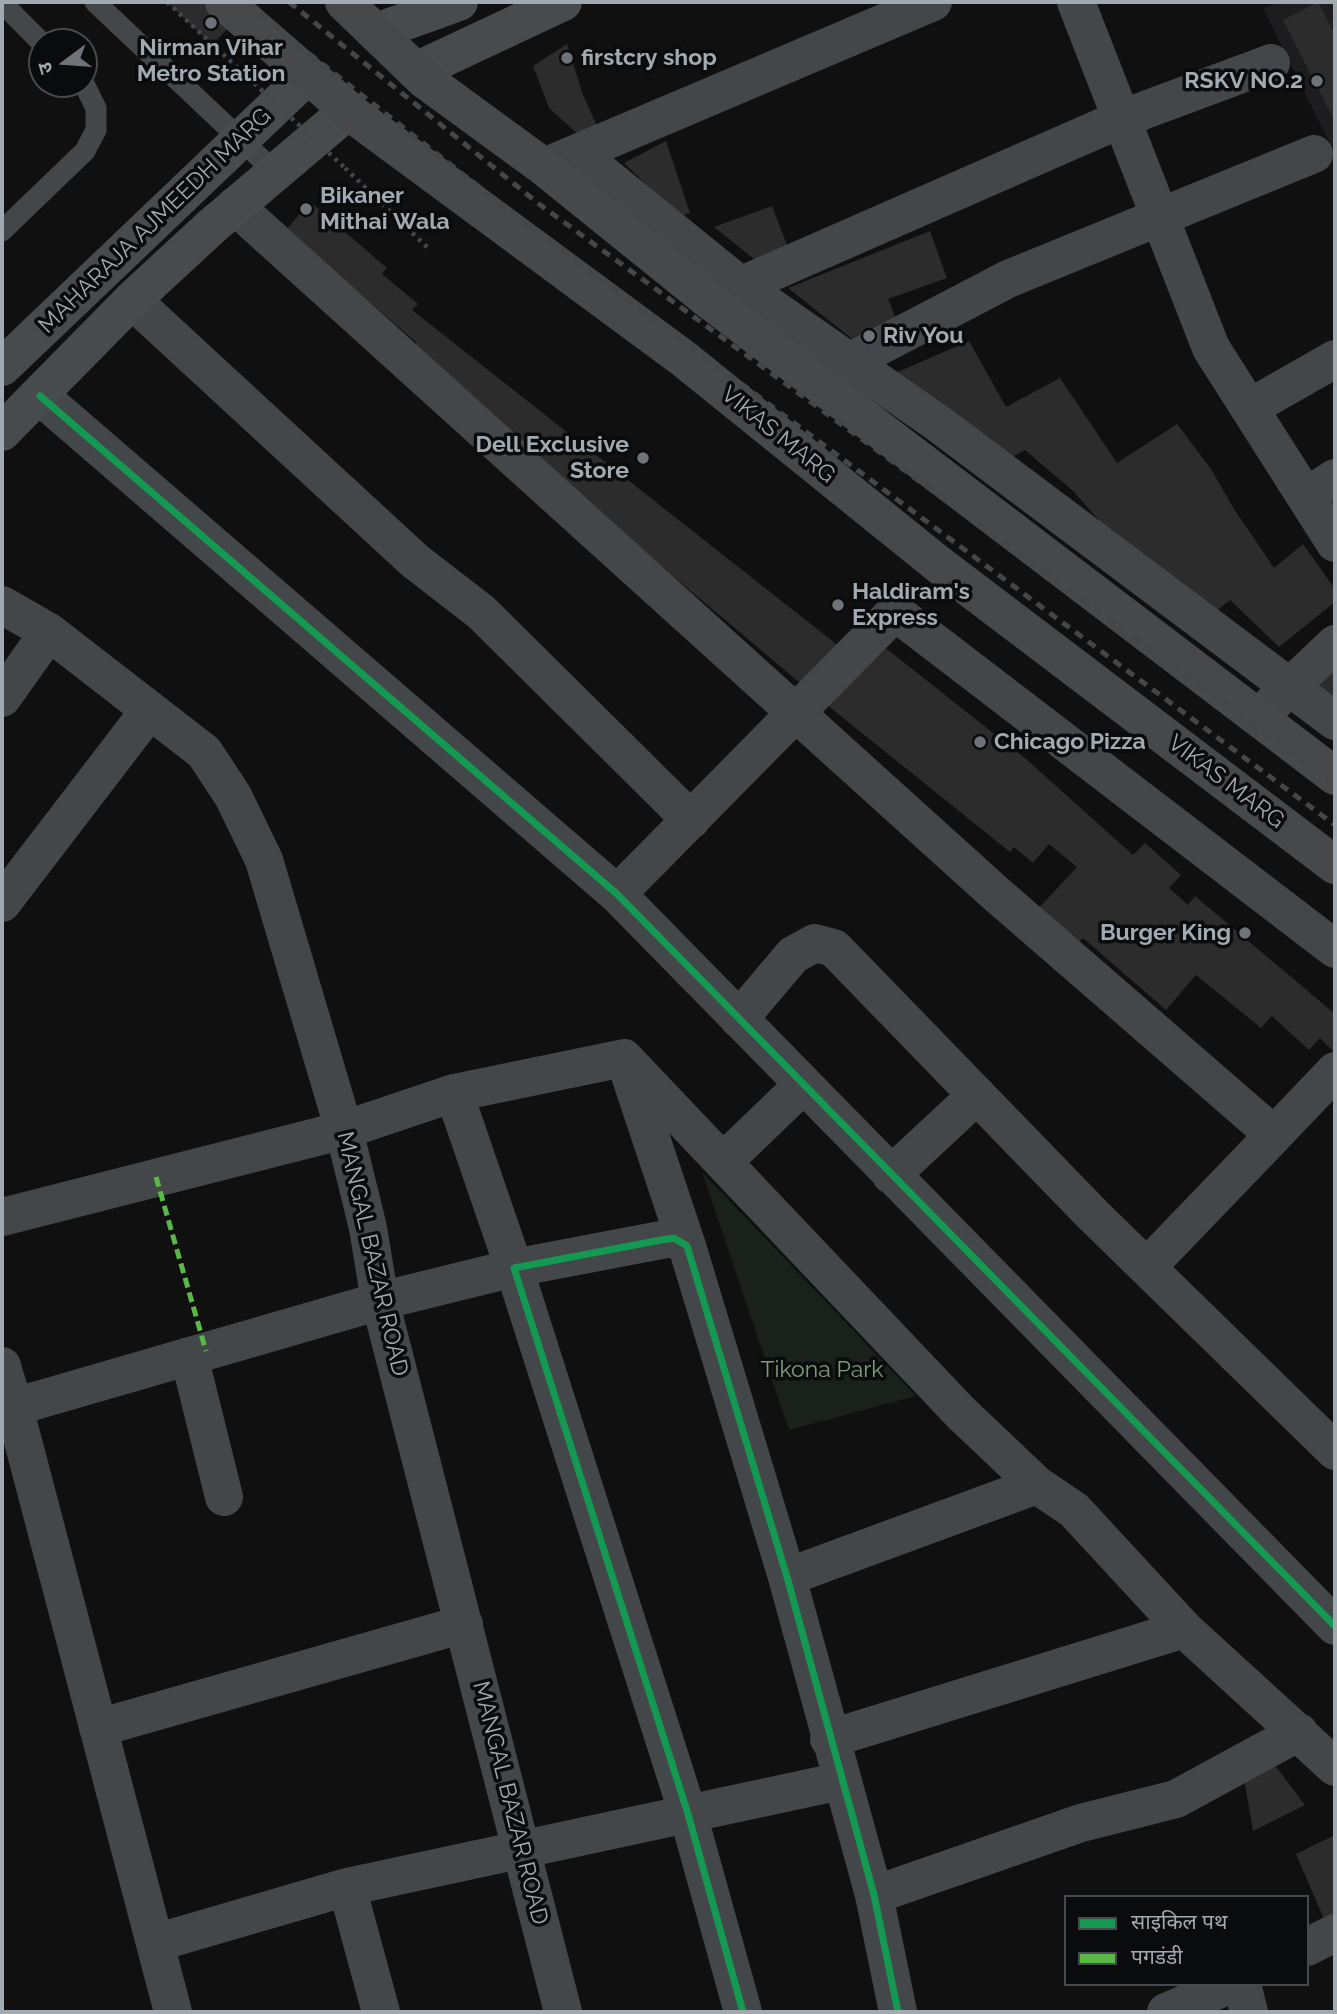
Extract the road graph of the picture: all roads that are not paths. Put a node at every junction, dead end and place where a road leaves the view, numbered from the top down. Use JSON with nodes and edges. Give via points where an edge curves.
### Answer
{"nodes":[{"id":1,"x":95,"y":2,"type":"edge"},
{"id":2,"x":224,"y":2,"type":"edge"},
{"id":3,"x":344,"y":2,"type":"edge"},
{"id":4,"x":563,"y":2,"type":"edge"},
{"id":5,"x":933,"y":2,"type":"edge"},
{"id":6,"x":1076,"y":2,"type":"edge"},
{"id":7,"x":2,"y":3,"type":"edge"},
{"id":8,"x":439,"y":4,"type":"edge"},
{"id":9,"x":28,"y":29,"type":"edge"},
{"id":10,"x":376,"y":33,"type":"junction"},
{"id":11,"x":1271,"y":63,"type":"dead end"},
{"id":12,"x":416,"y":71,"type":"junction"},
{"id":13,"x":307,"y":76,"type":"junction"},
{"id":14,"x":91,"y":98,"type":"edge"},
{"id":15,"x":349,"y":110,"type":"junction"},
{"id":16,"x":1121,"y":119,"type":"junction"},
{"id":17,"x":240,"y":140,"type":"junction"},
{"id":18,"x":1314,"y":154,"type":"dead end"},
{"id":19,"x":561,"y":160,"type":"junction"},
{"id":20,"x":275,"y":172,"type":"junction"},
{"id":21,"x":235,"y":206,"type":"junction"},
{"id":22,"x":1160,"y":219,"type":"junction"},
{"id":23,"x":2,"y":231,"type":"edge"},
{"id":24,"x":725,"y":293,"type":"junction"},
{"id":25,"x":132,"y":300,"type":"junction"},
{"id":26,"x":1335,"y":359,"type":"edge"},
{"id":27,"x":852,"y":360,"type":"junction"},
{"id":28,"x":2,"y":367,"type":"edge"},
{"id":29,"x":814,"y":380,"type":"junction"},
{"id":30,"x":40,"y":396,"type":"junction"},
{"id":31,"x":1249,"y":408,"type":"junction"},
{"id":32,"x":2,"y":432,"type":"edge"},
{"id":33,"x":1321,"y":488,"type":"edge"},
{"id":34,"x":1335,"y":542,"type":"edge"},
{"id":35,"x":2,"y":605,"type":"edge"},
{"id":36,"x":49,"y":632,"type":"junction"},
{"id":37,"x":1335,"y":644,"type":"edge"},
{"id":38,"x":1289,"y":688,"type":"junction"},
{"id":39,"x":2,"y":698,"type":"edge"},
{"id":40,"x":149,"y":711,"type":"junction"},
{"id":41,"x":797,"y":711,"type":"junction"},
{"id":42,"x":1258,"y":717,"type":"junction"},
{"id":43,"x":1335,"y":721,"type":"edge"},
{"id":44,"x":1335,"y":776,"type":"edge"},
{"id":45,"x":691,"y":820,"type":"junction"},
{"id":46,"x":1335,"y":865,"type":"edge"},
{"id":47,"x":617,"y":894,"type":"junction"},
{"id":48,"x":2,"y":903,"type":"edge"},
{"id":49,"x":1335,"y":949,"type":"edge"},
{"id":50,"x":738,"y":1019,"type":"junction"},
{"id":51,"x":624,"y":1058,"type":"junction"},
{"id":52,"x":1335,"y":1071,"type":"edge"},
{"id":53,"x":803,"y":1085,"type":"junction"},
{"id":54,"x":454,"y":1093,"type":"junction"},
{"id":55,"x":977,"y":1095,"type":"junction"},
{"id":56,"x":344,"y":1130,"type":"junction"},
{"id":57,"x":1274,"y":1135,"type":"junction"},
{"id":58,"x":724,"y":1161,"type":"junction"},
{"id":59,"x":891,"y":1175,"type":"junction"},
{"id":60,"x":2,"y":1217,"type":"edge"},
{"id":61,"x":688,"y":1246,"type":"junction"},
{"id":62,"x":1147,"y":1267,"type":"junction"},
{"id":63,"x":514,"y":1268,"type":"junction"},
{"id":64,"x":380,"y":1301,"type":"junction"},
{"id":65,"x":190,"y":1356,"type":"junction"},
{"id":66,"x":2,"y":1366,"type":"edge"},
{"id":67,"x":8,"y":1409,"type":"edge"},
{"id":68,"x":1332,"y":1442,"type":"edge"},
{"id":69,"x":1037,"y":1485,"type":"junction"},
{"id":70,"x":224,"y":1497,"type":"dead end"},
{"id":71,"x":787,"y":1577,"type":"junction"},
{"id":72,"x":464,"y":1624,"type":"junction"},
{"id":73,"x":1335,"y":1626,"type":"edge"},
{"id":74,"x":1184,"y":1629,"type":"junction"},
{"id":75,"x":98,"y":1728,"type":"junction"},
{"id":76,"x":1299,"y":1732,"type":"junction"},
{"id":77,"x":829,"y":1739,"type":"junction"},
{"id":78,"x":1335,"y":1767,"type":"edge"},
{"id":79,"x":842,"y":1781,"type":"junction"},
{"id":80,"x":688,"y":1814,"type":"junction"},
{"id":81,"x":523,"y":1851,"type":"junction"},
{"id":82,"x":347,"y":1887,"type":"junction"},
{"id":83,"x":874,"y":1895,"type":"junction"},
{"id":84,"x":1335,"y":1933,"type":"edge"},
{"id":85,"x":155,"y":1943,"type":"junction"},
{"id":86,"x":1309,"y":1946,"type":"edge"},
{"id":87,"x":1228,"y":1986,"type":"edge"},
{"id":88,"x":1242,"y":1986,"type":"edge"},
{"id":89,"x":173,"y":2012,"type":"edge"},
{"id":90,"x":381,"y":2012,"type":"edge"},
{"id":91,"x":563,"y":2012,"type":"edge"},
{"id":92,"x":744,"y":2012,"type":"edge"},
{"id":93,"x":898,"y":2012,"type":"edge"},
{"id":94,"x":1166,"y":2012,"type":"edge"},
{"id":95,"x":1249,"y":2012,"type":"edge"}],
"edges":[{"from":1,"to":17,"type":"lane"},
{"from":2,"to":13,"type":"main road","name":"VIKAS MARG"},
{"from":3,"to":10,"type":"main road"},
{"from":4,"to":12,"type":"main road"},
{"from":5,"to":19,"type":"street"},
{"from":6,"to":16,"type":"street"},
{"from":7,"to":9,"type":"lane"},
{"from":8,"to":10,"type":"main road"},
{"from":10,"to":12,"type":"main road"},
{"from":11,"to":16,"type":"street"},
{"from":12,"to":19,"type":"main road"},
{"from":13,"to":15,"type":"main road","name":"VIKAS MARG"},
{"from":13,"to":17,"type":"main road","name":"MAHARAJA AJMEEDH MARG"},
{"from":14,"to":23,"type":"lane","via":[[96,130],[85,151]]},
{"from":15,"to":20,"type":"main road","name":"MAHARAJA AJMEEDH MARG"},
{"from":15,"to":46,"type":"main road","name":"VIKAS MARG","via":[[684,359],[938,564]]},
{"from":16,"to":22,"type":"street"},
{"from":16,"to":24,"type":"street"},
{"from":17,"to":20,"type":"lane"},
{"from":17,"to":28,"type":"main road","name":"MAHARAJA AJMEEDH MARG"},
{"from":18,"to":22,"type":"street"},
{"from":19,"to":24,"type":"main road"},
{"from":20,"to":21,"type":"main road","name":"MAHARAJA AJMEEDH MARG"},
{"from":21,"to":25,"type":"main road","name":"MAHARAJA AJMEEDH MARG"},
{"from":21,"to":41,"type":"street"},
{"from":22,"to":27,"type":"street","via":[[1008,279]]},
{"from":22,"to":31,"type":"street","via":[[1211,348]]},
{"from":24,"to":27,"type":"street"},
{"from":24,"to":29,"type":"main road"},
{"from":25,"to":30,"type":"main road","name":"MAHARAJA AJMEEDH MARG"},
{"from":25,"to":45,"type":"street","via":[[415,561],[481,612]]},
{"from":26,"to":31,"type":"street"},
{"from":27,"to":29,"type":"street"},
{"from":27,"to":38,"type":"street"},
{"from":29,"to":42,"type":"main road"},
{"from":30,"to":32,"type":"main road","name":"MAHARAJA AJMEEDH MARG"},
{"from":30,"to":47,"type":"street"},
{"from":31,"to":33,"type":"street"},
{"from":33,"to":34,"type":"street"},
{"from":35,"to":36,"type":"street","name":"MANGAL BAZAR ROAD"},
{"from":36,"to":39,"type":"street"},
{"from":36,"to":40,"type":"street","name":"MANGAL BAZAR ROAD"},
{"from":37,"to":38,"type":"street"},
{"from":38,"to":42,"type":"street"},
{"from":38,"to":43,"type":"street"},
{"from":40,"to":48,"type":"street"},
{"from":40,"to":56,"type":"street","name":"MANGAL BAZAR ROAD","via":[[204,752],[233,796],[264,860]]},
{"from":41,"to":45,"type":"street"},
{"from":41,"to":49,"type":"street","via":[[895,612]]},
{"from":41,"to":57,"type":"street","via":[[994,892]]},
{"from":42,"to":44,"type":"main road"},
{"from":45,"to":47,"type":"street"},
{"from":47,"to":50,"type":"street"},
{"from":50,"to":53,"type":"street"},
{"from":50,"to":55,"type":"street","via":[[793,955],[816,943],[834,948]]},
{"from":51,"to":54,"type":"street"},
{"from":51,"to":58,"type":"street"},
{"from":51,"to":61,"type":"street"},
{"from":52,"to":57,"type":"street"},
{"from":53,"to":58,"type":"street"},
{"from":53,"to":59,"type":"street"},
{"from":54,"to":56,"type":"street"},
{"from":54,"to":63,"type":"street"},
{"from":55,"to":59,"type":"street"},
{"from":55,"to":62,"type":"street"},
{"from":56,"to":60,"type":"street"},
{"from":56,"to":64,"type":"street","name":"MANGAL BAZAR ROAD"},
{"from":57,"to":62,"type":"street"},
{"from":58,"to":69,"type":"street","via":[[867,1316]]},
{"from":59,"to":73,"type":"street"},
{"from":61,"to":63,"type":"street","via":[[674,1238]]},
{"from":61,"to":71,"type":"street"},
{"from":62,"to":68,"type":"street"},
{"from":63,"to":64,"type":"street"},
{"from":63,"to":80,"type":"street"},
{"from":64,"to":65,"type":"street"},
{"from":64,"to":72,"type":"street","name":"MANGAL BAZAR ROAD"},
{"from":65,"to":67,"type":"street"},
{"from":65,"to":70,"type":"street"},
{"from":66,"to":67,"type":"street"},
{"from":67,"to":75,"type":"street"},
{"from":69,"to":71,"type":"street"},
{"from":69,"to":74,"type":"street","via":[[1074,1510]]},
{"from":71,"to":77,"type":"street"},
{"from":72,"to":75,"type":"street"},
{"from":72,"to":81,"type":"street","name":"MANGAL BAZAR ROAD"},
{"from":74,"to":76,"type":"street"},
{"from":74,"to":77,"type":"street"},
{"from":75,"to":85,"type":"street"},
{"from":76,"to":78,"type":"street"},
{"from":76,"to":83,"type":"street","via":[[1176,1799],[1081,1823]]},
{"from":77,"to":79,"type":"street"},
{"from":79,"to":80,"type":"street"},
{"from":79,"to":83,"type":"street"},
{"from":80,"to":81,"type":"street"},
{"from":80,"to":92,"type":"street"},
{"from":81,"to":82,"type":"street"},
{"from":81,"to":91,"type":"street","name":"MANGAL BAZAR ROAD"},
{"from":82,"to":85,"type":"street"},
{"from":82,"to":90,"type":"street"},
{"from":83,"to":93,"type":"street"},
{"from":84,"to":86,"type":"street"},
{"from":85,"to":89,"type":"street"},
{"from":87,"to":94,"type":"street"},
{"from":88,"to":95,"type":"street"}]}
